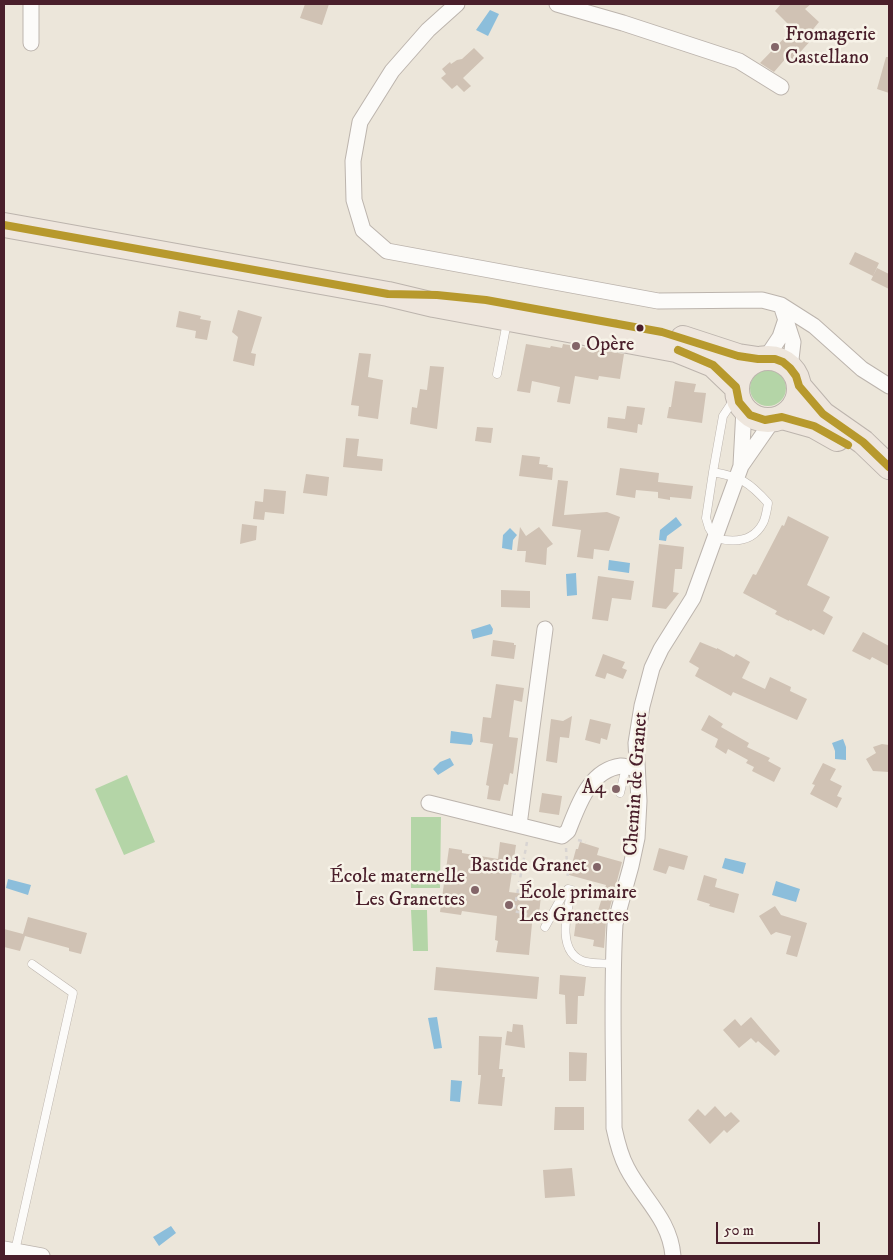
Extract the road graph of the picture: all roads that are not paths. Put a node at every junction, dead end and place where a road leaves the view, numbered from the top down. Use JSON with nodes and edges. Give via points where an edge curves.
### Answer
{"nodes":[{"id":1,"x":31,"y":4,"type":"edge"},
{"id":2,"x":457,"y":4,"type":"edge"},
{"id":3,"x":557,"y":4,"type":"edge"},
{"id":4,"x":31,"y":43,"type":"dead end"},
{"id":5,"x":781,"y":87,"type":"dead end"},
{"id":6,"x":4,"y":225,"type":"edge"},
{"id":7,"x":388,"y":294,"type":"junction"},
{"id":8,"x":783,"y":312,"type":"junction"},
{"id":9,"x":508,"y":318,"type":"junction"},
{"id":10,"x":616,"y":324,"type":"junction"},
{"id":11,"x":762,"y":358,"type":"junction"},
{"id":12,"x":497,"y":374,"type":"dead end"},
{"id":13,"x":795,"y":377,"type":"junction"},
{"id":14,"x":889,"y":386,"type":"edge"},
{"id":15,"x":739,"y":397,"type":"junction"},
{"id":16,"x":778,"y":418,"type":"junction"},
{"id":17,"x":885,"y":464,"type":"edge"},
{"id":18,"x":738,"y":471,"type":"junction"},
{"id":19,"x":713,"y":472,"type":"junction"},
{"id":20,"x":715,"y":538,"type":"junction"},
{"id":21,"x":545,"y":629,"type":"dead end"},
{"id":22,"x":631,"y":768,"type":"junction"},
{"id":23,"x":620,"y":793,"type":"dead end"},
{"id":24,"x":429,"y":803,"type":"dead end"},
{"id":25,"x":524,"y":830,"type":"junction"},
{"id":26,"x":545,"y":927,"type":"dead end"},
{"id":27,"x":32,"y":964,"type":"dead end"},
{"id":28,"x":614,"y":964,"type":"junction"},
{"id":29,"x":10,"y":1250,"type":"edge"},
{"id":30,"x":42,"y":1256,"type":"edge"},
{"id":31,"x":673,"y":1256,"type":"edge"}],
"edges":[{"from":1,"to":4,"type":"street"},
{"from":2,"to":8,"type":"street","via":[[428,30],[392,71],[360,122],[353,161],[354,200],[364,230],[387,250],[658,302],[762,300]]},
{"from":3,"to":5,"type":"street","via":[[739,61]]},
{"from":6,"to":7,"type":"main road"},
{"from":7,"to":9,"type":"main road"},
{"from":7,"to":10,"type":"main road","via":[[486,300]]},
{"from":8,"to":11,"type":"street","via":[[780,337]]},
{"from":8,"to":13,"type":"street","via":[[793,342]]},
{"from":8,"to":14,"type":"street","via":[[814,326],[862,369]]},
{"from":9,"to":10,"type":"lane","via":[[515,312],[602,328]]},
{"from":9,"to":12,"type":"lane"},
{"from":9,"to":15,"type":"main road","via":[[676,350],[712,365]]},
{"from":10,"to":11,"type":"main road","via":[[662,332],[738,356]]},
{"from":11,"to":13,"type":"main road","via":[[783,362]]},
{"from":11,"to":15,"type":"main road","via":[[746,367],[738,380]]},
{"from":13,"to":16,"type":"main road","via":[[798,395],[795,404]]},
{"from":13,"to":17,"type":"main road","via":[[823,414],[863,442]]},
{"from":15,"to":16,"type":"main road","via":[[757,418]]},
{"from":15,"to":18,"type":"street","name":"Chemin de Granet"},
{"from":15,"to":19,"type":"lane","via":[[723,416]]},
{"from":16,"to":17,"type":"main road","via":[[814,426]]},
{"from":16,"to":18,"type":"street","name":"Chemin de Granet"},
{"from":18,"to":19,"type":"lane"},
{"from":18,"to":20,"type":"street","name":"Chemin de Granet"},
{"from":18,"to":20,"type":"lane","via":[[768,503],[763,523],[749,539],[728,542]]},
{"from":19,"to":20,"type":"lane","via":[[706,518]]},
{"from":20,"to":22,"type":"street","name":"Chemin de Granet","via":[[693,598],[652,668]]},
{"from":21,"to":25,"type":"street"},
{"from":22,"to":23,"type":"lane"},
{"from":22,"to":25,"type":"street","via":[[621,766],[604,772],[589,785],[566,834]]},
{"from":22,"to":28,"type":"street","name":"Chemin de Granet","via":[[639,801],[636,838],[615,924]]},
{"from":24,"to":25,"type":"street"},
{"from":26,"to":28,"type":"lane","via":[[564,893],[572,890],[565,929],[566,943],[585,962]]},
{"from":27,"to":29,"type":"lane","via":[[73,992]]},
{"from":28,"to":31,"type":"street","name":"Chemin de Granet","via":[[614,1128],[618,1148],[627,1168],[665,1224]]},
{"from":29,"to":30,"type":"street"}]}
